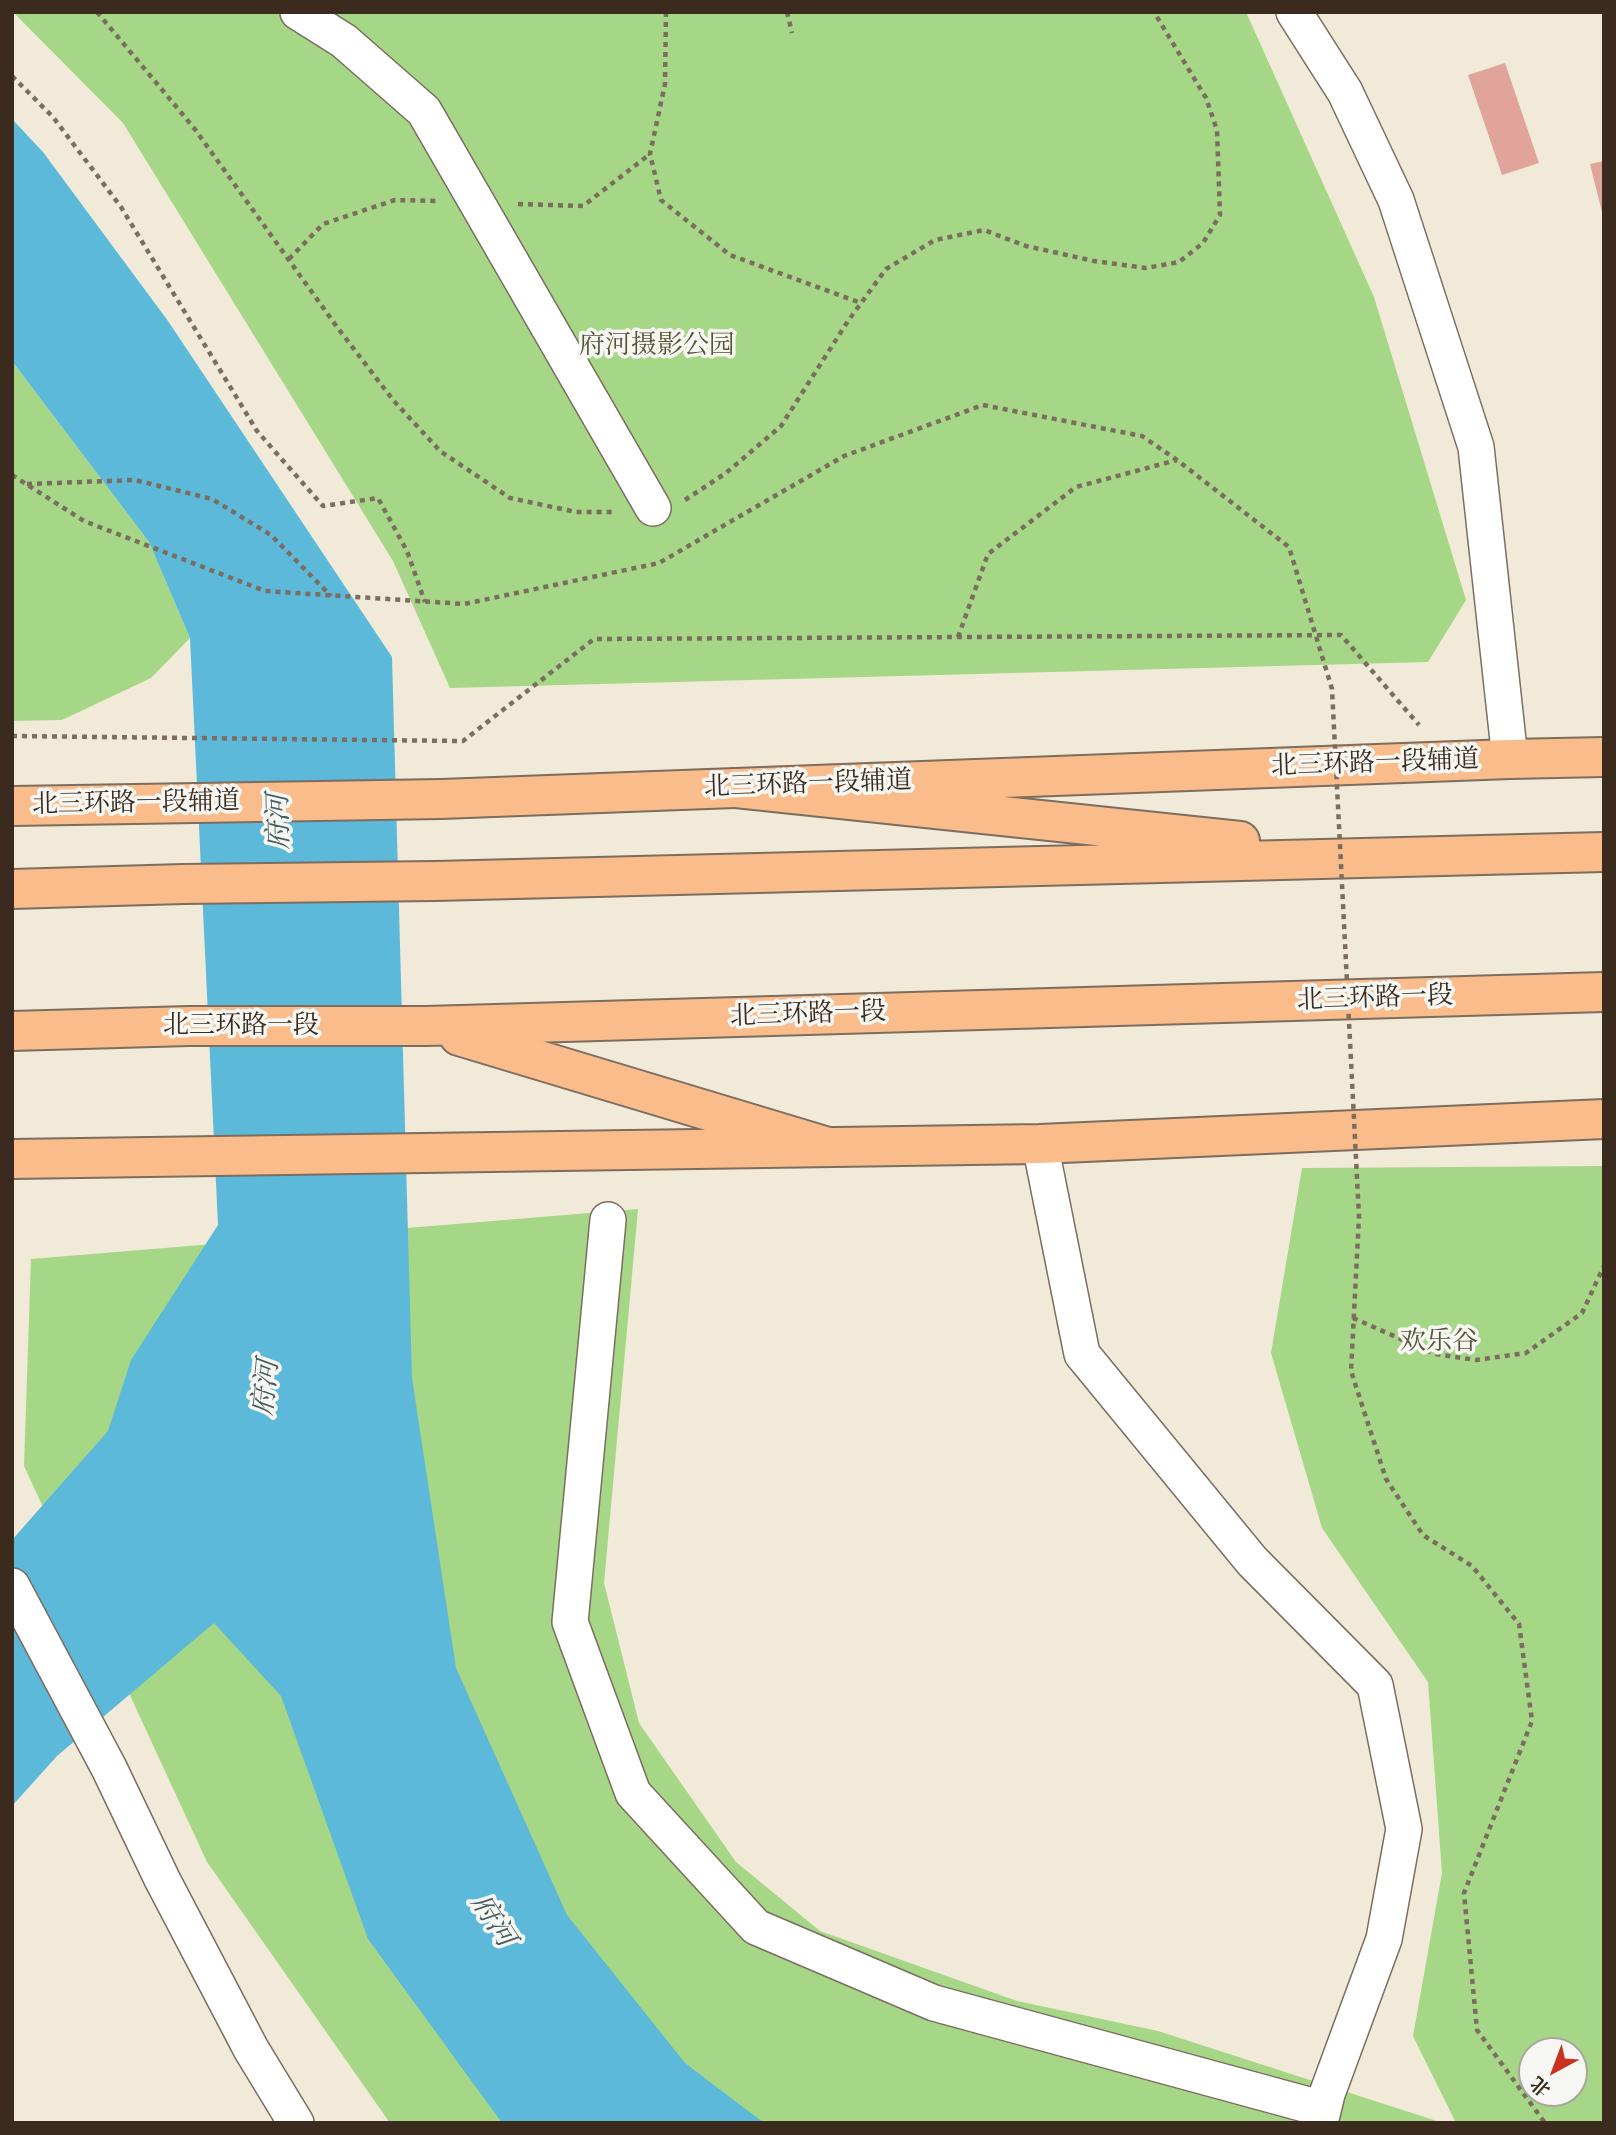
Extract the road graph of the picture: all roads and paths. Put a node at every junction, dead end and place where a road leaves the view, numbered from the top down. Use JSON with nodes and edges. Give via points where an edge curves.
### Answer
{"nodes":[{"id":1,"x":97,"y":12,"type":"edge"},
{"id":2,"x":298,"y":12,"type":"edge"},
{"id":3,"x":666,"y":12,"type":"edge"},
{"id":4,"x":787,"y":12,"type":"edge"},
{"id":5,"x":1154,"y":12,"type":"edge"},
{"id":6,"x":1297,"y":13,"type":"edge"},
{"id":7,"x":792,"y":33,"type":"dead end"},
{"id":8,"x":12,"y":76,"type":"edge"},
{"id":9,"x":861,"y":303,"type":"junction"},
{"id":10,"x":1177,"y":460,"type":"junction"},
{"id":11,"x":12,"y":475,"type":"edge"},
{"id":12,"x":27,"y":484,"type":"junction"},
{"id":13,"x":653,"y":508,"type":"junction"},
{"id":14,"x":331,"y":596,"type":"junction"},
{"id":15,"x":425,"y":602,"type":"junction"},
{"id":16,"x":958,"y":637,"type":"junction"},
{"id":17,"x":12,"y":736,"type":"edge"},
{"id":18,"x":1604,"y":757,"type":"edge"},
{"id":19,"x":1510,"y":759,"type":"junction"},
{"id":20,"x":1451,"y":761,"type":"junction"},
{"id":21,"x":736,"y":788,"type":"junction"},
{"id":22,"x":12,"y":806,"type":"edge"},
{"id":23,"x":1604,"y":852,"type":"edge"},
{"id":24,"x":1395,"y":857,"type":"junction"},
{"id":25,"x":12,"y":889,"type":"edge"},
{"id":26,"x":1604,"y":992,"type":"edge"},
{"id":27,"x":189,"y":1026,"type":"junction"},
{"id":28,"x":426,"y":1026,"type":"junction"},
{"id":29,"x":12,"y":1031,"type":"edge"},
{"id":30,"x":12,"y":1058,"type":"edge"},
{"id":31,"x":1604,"y":1119,"type":"edge"},
{"id":32,"x":1040,"y":1144,"type":"junction"},
{"id":33,"x":828,"y":1147,"type":"junction"},
{"id":34,"x":12,"y":1159,"type":"edge"},
{"id":35,"x":608,"y":1220,"type":"dead end"},
{"id":36,"x":1604,"y":1266,"type":"edge"},
{"id":37,"x":1353,"y":1318,"type":"junction"},
{"id":38,"x":12,"y":1586,"type":"edge"},
{"id":39,"x":1322,"y":2116,"type":"edge"},
{"id":40,"x":296,"y":2123,"type":"edge"},
{"id":41,"x":1545,"y":2123,"type":"edge"}],
"edges":[{"from":1,"to":13,"type":"path","via":[[194,128],[393,400],[440,451],[510,498],[576,512]]},
{"from":2,"to":13,"type":"street","via":[[344,41],[424,111]]},
{"from":3,"to":9,"type":"path","via":[[665,84],[650,154],[661,200],[730,255]]},
{"from":4,"to":7,"type":"path"},
{"from":5,"to":9,"type":"path","via":[[1206,98],[1217,130],[1220,215],[1203,243],[1179,262],[1146,268],[1026,246],[985,230],[935,240],[886,269]]},
{"from":6,"to":19,"type":"street","via":[[1345,92],[1396,200],[1476,447]]},
{"from":8,"to":15,"type":"path","via":[[52,117],[121,207],[257,431],[323,506],[378,498],[407,551]]},
{"from":9,"to":13,"type":"path","via":[[781,426],[726,473],[682,502]]},
{"from":10,"to":15,"type":"path","bridge":true,"via":[[1142,436],[983,405],[844,456],[659,563],[464,604]]},
{"from":10,"to":16,"type":"path","via":[[1076,486],[988,554]]},
{"from":10,"to":37,"type":"path","bridge":true,"via":[[1289,547],[1332,689],[1359,1217]]},
{"from":11,"to":12,"type":"path","bridge":true},
{"from":12,"to":14,"type":"path","bridge":true,"via":[[84,521],[265,591]]},
{"from":12,"to":14,"type":"path","via":[[135,480],[212,499],[271,535]]},
{"from":14,"to":15,"type":"path","bridge":true},
{"from":16,"to":17,"type":"path","via":[[594,639],[463,741]]},
{"from":16,"to":20,"type":"path","via":[[1341,635]]},
{"from":18,"to":19,"type":"main road","name":"北三环路一段辅道"},
{"from":19,"to":20,"type":"main road","name":"北三环路一段辅道"},
{"from":20,"to":21,"type":"main road","name":"北三环路一段辅道"},
{"from":21,"to":22,"type":"main road","name":"北三环路一段辅道","via":[[441,799]]},
{"from":21,"to":24,"type":"main road"},
{"from":23,"to":24,"type":"main road"},
{"from":24,"to":25,"type":"main road"},
{"from":26,"to":28,"type":"main road","name":"北三环路一段"},
{"from":27,"to":28,"type":"main road","name":"北三环路一段"},
{"from":27,"to":29,"type":"main road","name":"北三环路一段"},
{"from":27,"to":30,"type":"main road"},
{"from":28,"to":33,"type":"main road"},
{"from":31,"to":32,"type":"main road"},
{"from":32,"to":33,"type":"main road"},
{"from":32,"to":39,"type":"street","via":[[1082,1354],[1252,1561],[1375,1685],[1404,1829],[1384,1940]]},
{"from":33,"to":34,"type":"main road"},
{"from":35,"to":39,"type":"street","via":[[570,1622],[633,1793],[756,1927],[934,2003]]},
{"from":36,"to":37,"type":"path","via":[[1582,1313],[1526,1353],[1476,1360],[1435,1354]]},
{"from":37,"to":41,"type":"path","bridge":true,"via":[[1351,1371],[1386,1479],[1423,1535],[1472,1566],[1519,1625],[1532,1721],[1464,1893],[1477,2030]]},
{"from":38,"to":40,"type":"street","via":[[244,2037]]}]}
